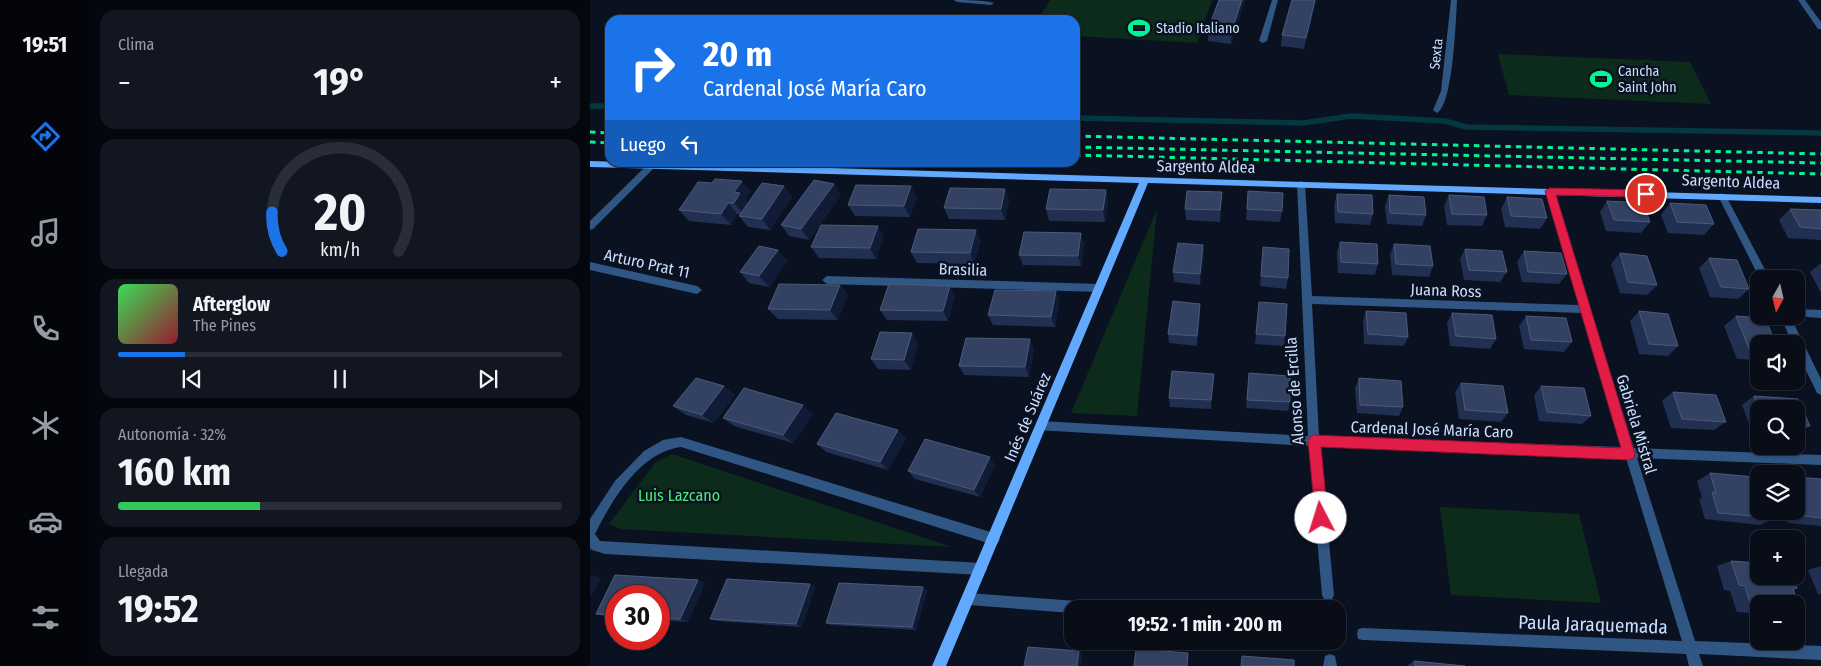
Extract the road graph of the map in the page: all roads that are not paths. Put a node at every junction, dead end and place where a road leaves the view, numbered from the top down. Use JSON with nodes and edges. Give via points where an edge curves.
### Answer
{"nodes":[{"id":1,"x":957,"y":0,"type":"edge"},
{"id":2,"x":1275,"y":0,"type":"edge"},
{"id":3,"x":1454,"y":0,"type":"edge"},
{"id":4,"x":1801,"y":0,"type":"edge"},
{"id":5,"x":990,"y":3,"type":"dead end"},
{"id":6,"x":1821,"y":27,"type":"edge"},
{"id":7,"x":1263,"y":41,"type":"dead end"},
{"id":8,"x":1437,"y":110,"type":"dead end"},
{"id":9,"x":590,"y":164,"type":"edge"},
{"id":10,"x":605,"y":164,"type":"edge"},
{"id":11,"x":651,"y":167,"type":"edge"},
{"id":12,"x":687,"y":167,"type":"edge"},
{"id":13,"x":1144,"y":180,"type":"junction"},
{"id":14,"x":1301,"y":184,"type":"junction"},
{"id":15,"x":1550,"y":191,"type":"junction"},
{"id":16,"x":1722,"y":196,"type":"junction"},
{"id":17,"x":1821,"y":200,"type":"edge"},
{"id":18,"x":590,"y":227,"type":"edge"},
{"id":19,"x":590,"y":266,"type":"edge"},
{"id":20,"x":1761,"y":270,"type":"edge"},
{"id":21,"x":827,"y":280,"type":"dead end"},
{"id":22,"x":1099,"y":288,"type":"junction"},
{"id":23,"x":697,"y":290,"type":"dead end"},
{"id":24,"x":1306,"y":300,"type":"junction"},
{"id":25,"x":1584,"y":309,"type":"junction"},
{"id":26,"x":1805,"y":313,"type":"edge"},
{"id":27,"x":1821,"y":314,"type":"edge"},
{"id":28,"x":1789,"y":325,"type":"edge"},
{"id":29,"x":1821,"y":390,"type":"edge"},
{"id":30,"x":1041,"y":426,"type":"junction"},
{"id":31,"x":1314,"y":441,"type":"junction"},
{"id":32,"x":1629,"y":454,"type":"junction"},
{"id":33,"x":1821,"y":460,"type":"edge"},
{"id":34,"x":590,"y":531,"type":"edge"},
{"id":35,"x":590,"y":537,"type":"edge"},
{"id":36,"x":994,"y":539,"type":"junction"},
{"id":37,"x":981,"y":569,"type":"junction"},
{"id":38,"x":1328,"y":595,"type":"dead end"},
{"id":39,"x":968,"y":599,"type":"junction"},
{"id":40,"x":1064,"y":606,"type":"edge"},
{"id":41,"x":1363,"y":634,"type":"dead end"},
{"id":42,"x":1690,"y":647,"type":"junction"},
{"id":43,"x":1821,"y":652,"type":"edge"},
{"id":44,"x":939,"y":666,"type":"edge"},
{"id":45,"x":1696,"y":666,"type":"edge"}],
"edges":[{"from":1,"to":5,"type":"street"},
{"from":2,"to":7,"type":"street"},
{"from":3,"to":8,"type":"street","name":"Sexta","via":[[1445,91]]},
{"from":4,"to":6,"type":"street"},
{"from":9,"to":10,"type":"main road","name":"Sargento Aldea"},
{"from":11,"to":18,"type":"street"},
{"from":12,"to":13,"type":"main road","name":"Sargento Aldea"},
{"from":13,"to":14,"type":"main road","name":"Sargento Aldea"},
{"from":13,"to":22,"type":"main road","name":"Inés de Suárez"},
{"from":14,"to":15,"type":"main road","name":"Sargento Aldea"},
{"from":14,"to":24,"type":"street","name":"Alonso de Ercilla"},
{"from":15,"to":16,"type":"main road","name":"Sargento Aldea"},
{"from":15,"to":25,"type":"street","name":"Gabriela Mistral"},
{"from":16,"to":17,"type":"main road","name":"Sargento Aldea"},
{"from":16,"to":20,"type":"street"},
{"from":19,"to":23,"type":"street","name":"Arturo Prat 11"},
{"from":21,"to":22,"type":"street","name":"Brasilia"},
{"from":22,"to":30,"type":"main road","name":"Inés de Suárez"},
{"from":24,"to":25,"type":"street","name":"Juana Ross"},
{"from":24,"to":31,"type":"street","name":"Alonso de Ercilla"},
{"from":25,"to":32,"type":"street","name":"Gabriela Mistral"},
{"from":26,"to":27,"type":"street"},
{"from":28,"to":29,"type":"street"},
{"from":30,"to":31,"type":"street","name":"Cardenal José María Caro"},
{"from":30,"to":36,"type":"main road","name":"Inés de Suárez"},
{"from":31,"to":32,"type":"street","name":"Cardenal José María Caro"},
{"from":31,"to":38,"type":"street","name":"Alonso de Ercilla"},
{"from":32,"to":33,"type":"street","name":"Cardenal José María Caro"},
{"from":32,"to":42,"type":"street","name":"Gabriela Mistral"},
{"from":34,"to":36,"type":"street","via":[[600,512],[640,461],[660,446],[681,442]]},
{"from":35,"to":37,"type":"street","via":[[596,546],[605,548]]},
{"from":36,"to":37,"type":"main road","name":"Inés de Suárez"},
{"from":37,"to":39,"type":"main road","name":"Inés de Suárez"},
{"from":39,"to":40,"type":"street"},
{"from":39,"to":44,"type":"main road","name":"Inés de Suárez"},
{"from":41,"to":42,"type":"street","name":"Paula Jaraquemada"},
{"from":42,"to":43,"type":"street","name":"Paula Jaraquemada"},
{"from":42,"to":45,"type":"street","name":"Gabriela Mistral"}]}
